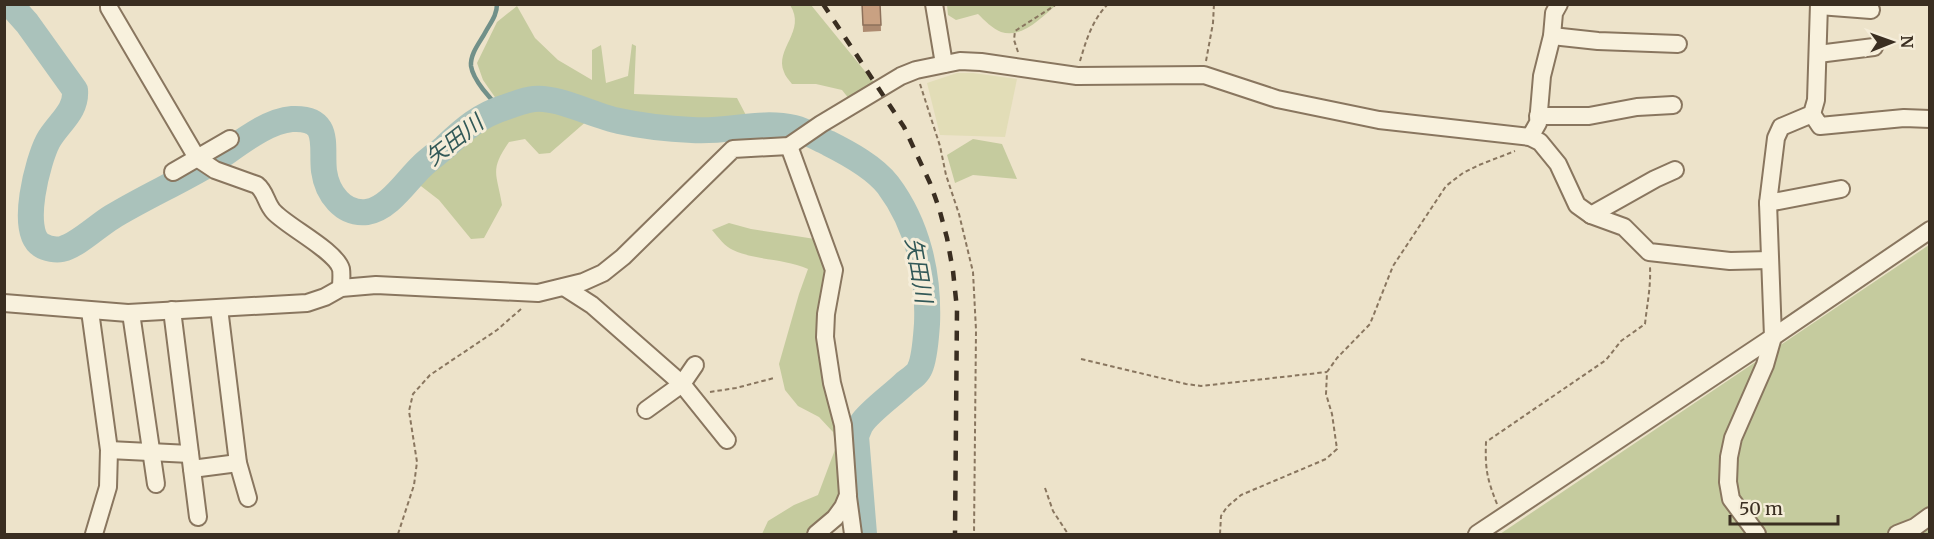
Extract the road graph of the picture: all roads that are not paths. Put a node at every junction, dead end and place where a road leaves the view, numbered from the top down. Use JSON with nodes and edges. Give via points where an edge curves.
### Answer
{"nodes":[{"id":1,"x":109,"y":4,"type":"edge"},
{"id":2,"x":934,"y":4,"type":"edge"},
{"id":3,"x":1558,"y":4,"type":"edge"},
{"id":4,"x":1819,"y":5,"type":"edge"},
{"id":5,"x":1871,"y":10,"type":"dead end"},
{"id":6,"x":1552,"y":36,"type":"junction"},
{"id":7,"x":1678,"y":44,"type":"dead end"},
{"id":8,"x":1874,"y":47,"type":"dead end"},
{"id":9,"x":1818,"y":54,"type":"junction"},
{"id":10,"x":944,"y":63,"type":"junction"},
{"id":11,"x":1673,"y":105,"type":"dead end"},
{"id":12,"x":1812,"y":114,"type":"junction"},
{"id":13,"x":1538,"y":116,"type":"junction"},
{"id":14,"x":1929,"y":119,"type":"edge"},
{"id":15,"x":1530,"y":137,"type":"junction"},
{"id":16,"x":230,"y":139,"type":"dead end"},
{"id":17,"x":792,"y":144,"type":"junction"},
{"id":18,"x":198,"y":159,"type":"junction"},
{"id":19,"x":1676,"y":170,"type":"dead end"},
{"id":20,"x":172,"y":171,"type":"dead end"},
{"id":21,"x":1841,"y":189,"type":"dead end"},
{"id":22,"x":1768,"y":203,"type":"junction"},
{"id":23,"x":1590,"y":215,"type":"junction"},
{"id":24,"x":1929,"y":230,"type":"edge"},
{"id":25,"x":1770,"y":260,"type":"junction"},
{"id":26,"x":564,"y":287,"type":"junction"},
{"id":27,"x":341,"y":288,"type":"junction"},
{"id":28,"x":4,"y":303,"type":"edge"},
{"id":29,"x":219,"y":308,"type":"junction"},
{"id":30,"x":172,"y":310,"type":"junction"},
{"id":31,"x":90,"y":311,"type":"junction"},
{"id":32,"x":131,"y":313,"type":"junction"},
{"id":33,"x":1773,"y":337,"type":"junction"},
{"id":34,"x":695,"y":365,"type":"dead end"},
{"id":35,"x":682,"y":384,"type":"junction"},
{"id":36,"x":646,"y":410,"type":"dead end"},
{"id":37,"x":727,"y":440,"type":"dead end"},
{"id":38,"x":109,"y":450,"type":"junction"},
{"id":39,"x":151,"y":452,"type":"junction"},
{"id":40,"x":191,"y":461,"type":"junction"},
{"id":41,"x":238,"y":463,"type":"junction"},
{"id":42,"x":156,"y":484,"type":"dead end"},
{"id":43,"x":848,"y":495,"type":"junction"},
{"id":44,"x":248,"y":498,"type":"dead end"},
{"id":45,"x":1929,"y":516,"type":"edge"},
{"id":46,"x":198,"y":517,"type":"dead end"},
{"id":47,"x":94,"y":534,"type":"edge"},
{"id":48,"x":816,"y":534,"type":"edge"},
{"id":49,"x":853,"y":534,"type":"edge"},
{"id":50,"x":1478,"y":534,"type":"edge"},
{"id":51,"x":1757,"y":534,"type":"edge"},
{"id":52,"x":1897,"y":534,"type":"edge"}],
"edges":[{"from":1,"to":18,"type":"street"},
{"from":2,"to":10,"type":"street"},
{"from":3,"to":6,"type":"street"},
{"from":4,"to":5,"type":"street"},
{"from":4,"to":9,"type":"street"},
{"from":6,"to":7,"type":"street"},
{"from":6,"to":13,"type":"street"},
{"from":8,"to":9,"type":"street"},
{"from":9,"to":12,"type":"street"},
{"from":10,"to":15,"type":"street","via":[[981,62],[1077,76],[1204,75],[1277,99],[1378,120]]},
{"from":10,"to":17,"type":"street","via":[[901,76]]},
{"from":11,"to":13,"type":"street","via":[[1589,116]]},
{"from":12,"to":14,"type":"street","via":[[1820,126]]},
{"from":12,"to":22,"type":"street","via":[[1781,127],[1776,138]]},
{"from":13,"to":15,"type":"street"},
{"from":15,"to":23,"type":"street","via":[[1540,142],[1558,164],[1577,205]]},
{"from":16,"to":18,"type":"street"},
{"from":17,"to":26,"type":"street","via":[[733,149],[603,273]]},
{"from":17,"to":43,"type":"street","via":[[834,270],[825,337],[843,425]]},
{"from":18,"to":20,"type":"street"},
{"from":18,"to":27,"type":"street","via":[[260,188],[273,212],[338,264]]},
{"from":19,"to":23,"type":"street","via":[[1654,178]]},
{"from":21,"to":22,"type":"street"},
{"from":22,"to":25,"type":"street"},
{"from":23,"to":25,"type":"street","via":[[1624,227],[1649,252],[1730,261]]},
{"from":24,"to":33,"type":"street"},
{"from":25,"to":33,"type":"street"},
{"from":26,"to":27,"type":"street","via":[[538,292],[376,285]]},
{"from":26,"to":35,"type":"street","via":[[592,305]]},
{"from":27,"to":29,"type":"street","via":[[307,303]]},
{"from":28,"to":31,"type":"street"},
{"from":29,"to":30,"type":"street"},
{"from":29,"to":41,"type":"street"},
{"from":30,"to":32,"type":"street"},
{"from":30,"to":40,"type":"street"},
{"from":31,"to":32,"type":"street"},
{"from":31,"to":38,"type":"street"},
{"from":32,"to":39,"type":"street"},
{"from":33,"to":50,"type":"street"},
{"from":33,"to":51,"type":"street","via":[[1729,457],[1731,499]]},
{"from":34,"to":35,"type":"street"},
{"from":35,"to":36,"type":"street"},
{"from":35,"to":37,"type":"street"},
{"from":38,"to":39,"type":"street"},
{"from":38,"to":47,"type":"street","via":[[108,487]]},
{"from":39,"to":40,"type":"street"},
{"from":39,"to":42,"type":"street"},
{"from":40,"to":41,"type":"street"},
{"from":40,"to":46,"type":"street"},
{"from":41,"to":44,"type":"street"},
{"from":43,"to":48,"type":"street","via":[[835,518]]},
{"from":43,"to":49,"type":"street"},
{"from":45,"to":52,"type":"street"}]}
